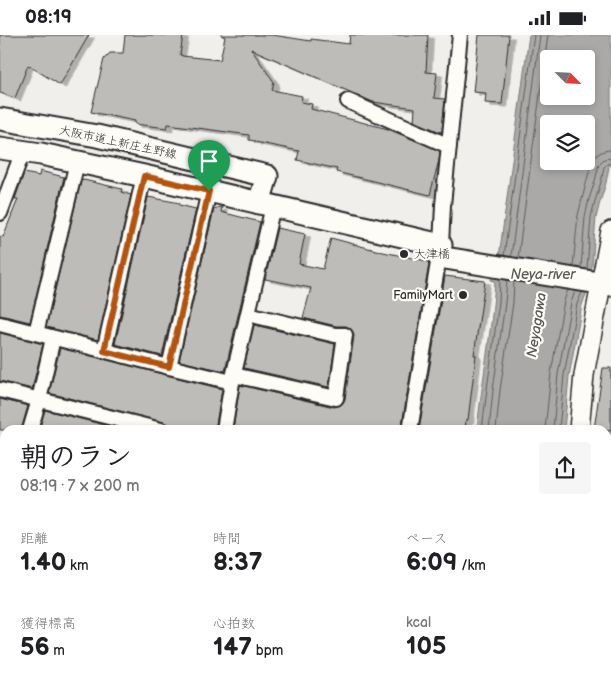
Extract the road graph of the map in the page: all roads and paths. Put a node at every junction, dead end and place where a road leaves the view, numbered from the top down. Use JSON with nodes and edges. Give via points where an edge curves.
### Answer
{"nodes":[{"id":1,"x":460,"y":35,"type":"edge"},
{"id":2,"x":348,"y":101,"type":"dead end"},
{"id":3,"x":0,"y":119,"type":"edge"},
{"id":4,"x":449,"y":146,"type":"junction"},
{"id":5,"x":0,"y":147,"type":"edge"},
{"id":6,"x":23,"y":151,"type":"junction"},
{"id":7,"x":76,"y":162,"type":"junction"},
{"id":8,"x":144,"y":176,"type":"junction"},
{"id":9,"x":209,"y":191,"type":"junction"},
{"id":10,"x":266,"y":205,"type":"junction"},
{"id":11,"x":0,"y":213,"type":"edge"},
{"id":12,"x":611,"y":231,"type":"edge"},
{"id":13,"x":440,"y":251,"type":"junction"},
{"id":14,"x":601,"y":283,"type":"edge"},
{"id":15,"x":248,"y":315,"type":"junction"},
{"id":16,"x":0,"y":324,"type":"edge"},
{"id":17,"x":36,"y":333,"type":"junction"},
{"id":18,"x":53,"y":338,"type":"junction"},
{"id":19,"x":104,"y":351,"type":"junction"},
{"id":20,"x":169,"y":367,"type":"junction"},
{"id":21,"x":233,"y":378,"type":"junction"},
{"id":22,"x":0,"y":389,"type":"edge"},
{"id":23,"x":39,"y":400,"type":"junction"},
{"id":24,"x":32,"y":425,"type":"edge"},
{"id":25,"x":141,"y":425,"type":"edge"},
{"id":26,"x":225,"y":425,"type":"edge"},
{"id":27,"x":411,"y":425,"type":"edge"},
{"id":28,"x":579,"y":425,"type":"edge"}],
"edges":[{"from":1,"to":4,"type":"street"},
{"from":2,"to":4,"type":"street"},
{"from":3,"to":10,"type":"main road","name":"大阪市道上新庄生野線","via":[[97,136],[266,176]]},
{"from":4,"to":13,"type":"street"},
{"from":5,"to":6,"type":"main road"},
{"from":6,"to":7,"type":"main road"},
{"from":6,"to":11,"type":"street"},
{"from":7,"to":8,"type":"main road"},
{"from":7,"to":17,"type":"street"},
{"from":8,"to":9,"type":"main road"},
{"from":8,"to":19,"type":"street"},
{"from":9,"to":10,"type":"main road"},
{"from":9,"to":20,"type":"street"},
{"from":10,"to":13,"type":"main road"},
{"from":10,"to":15,"type":"street"},
{"from":12,"to":14,"type":"main road"},
{"from":13,"to":14,"type":"main road","via":[[488,266]]},
{"from":13,"to":27,"type":"street"},
{"from":14,"to":28,"type":"main road"},
{"from":15,"to":21,"type":"street"},
{"from":15,"to":21,"type":"street","via":[[345,335],[336,398]]},
{"from":16,"to":17,"type":"street"},
{"from":17,"to":18,"type":"street"},
{"from":18,"to":19,"type":"street"},
{"from":18,"to":23,"type":"street"},
{"from":19,"to":20,"type":"street"},
{"from":20,"to":21,"type":"street"},
{"from":21,"to":26,"type":"street"},
{"from":22,"to":23,"type":"street"},
{"from":23,"to":24,"type":"street"},
{"from":23,"to":25,"type":"street"}]}
